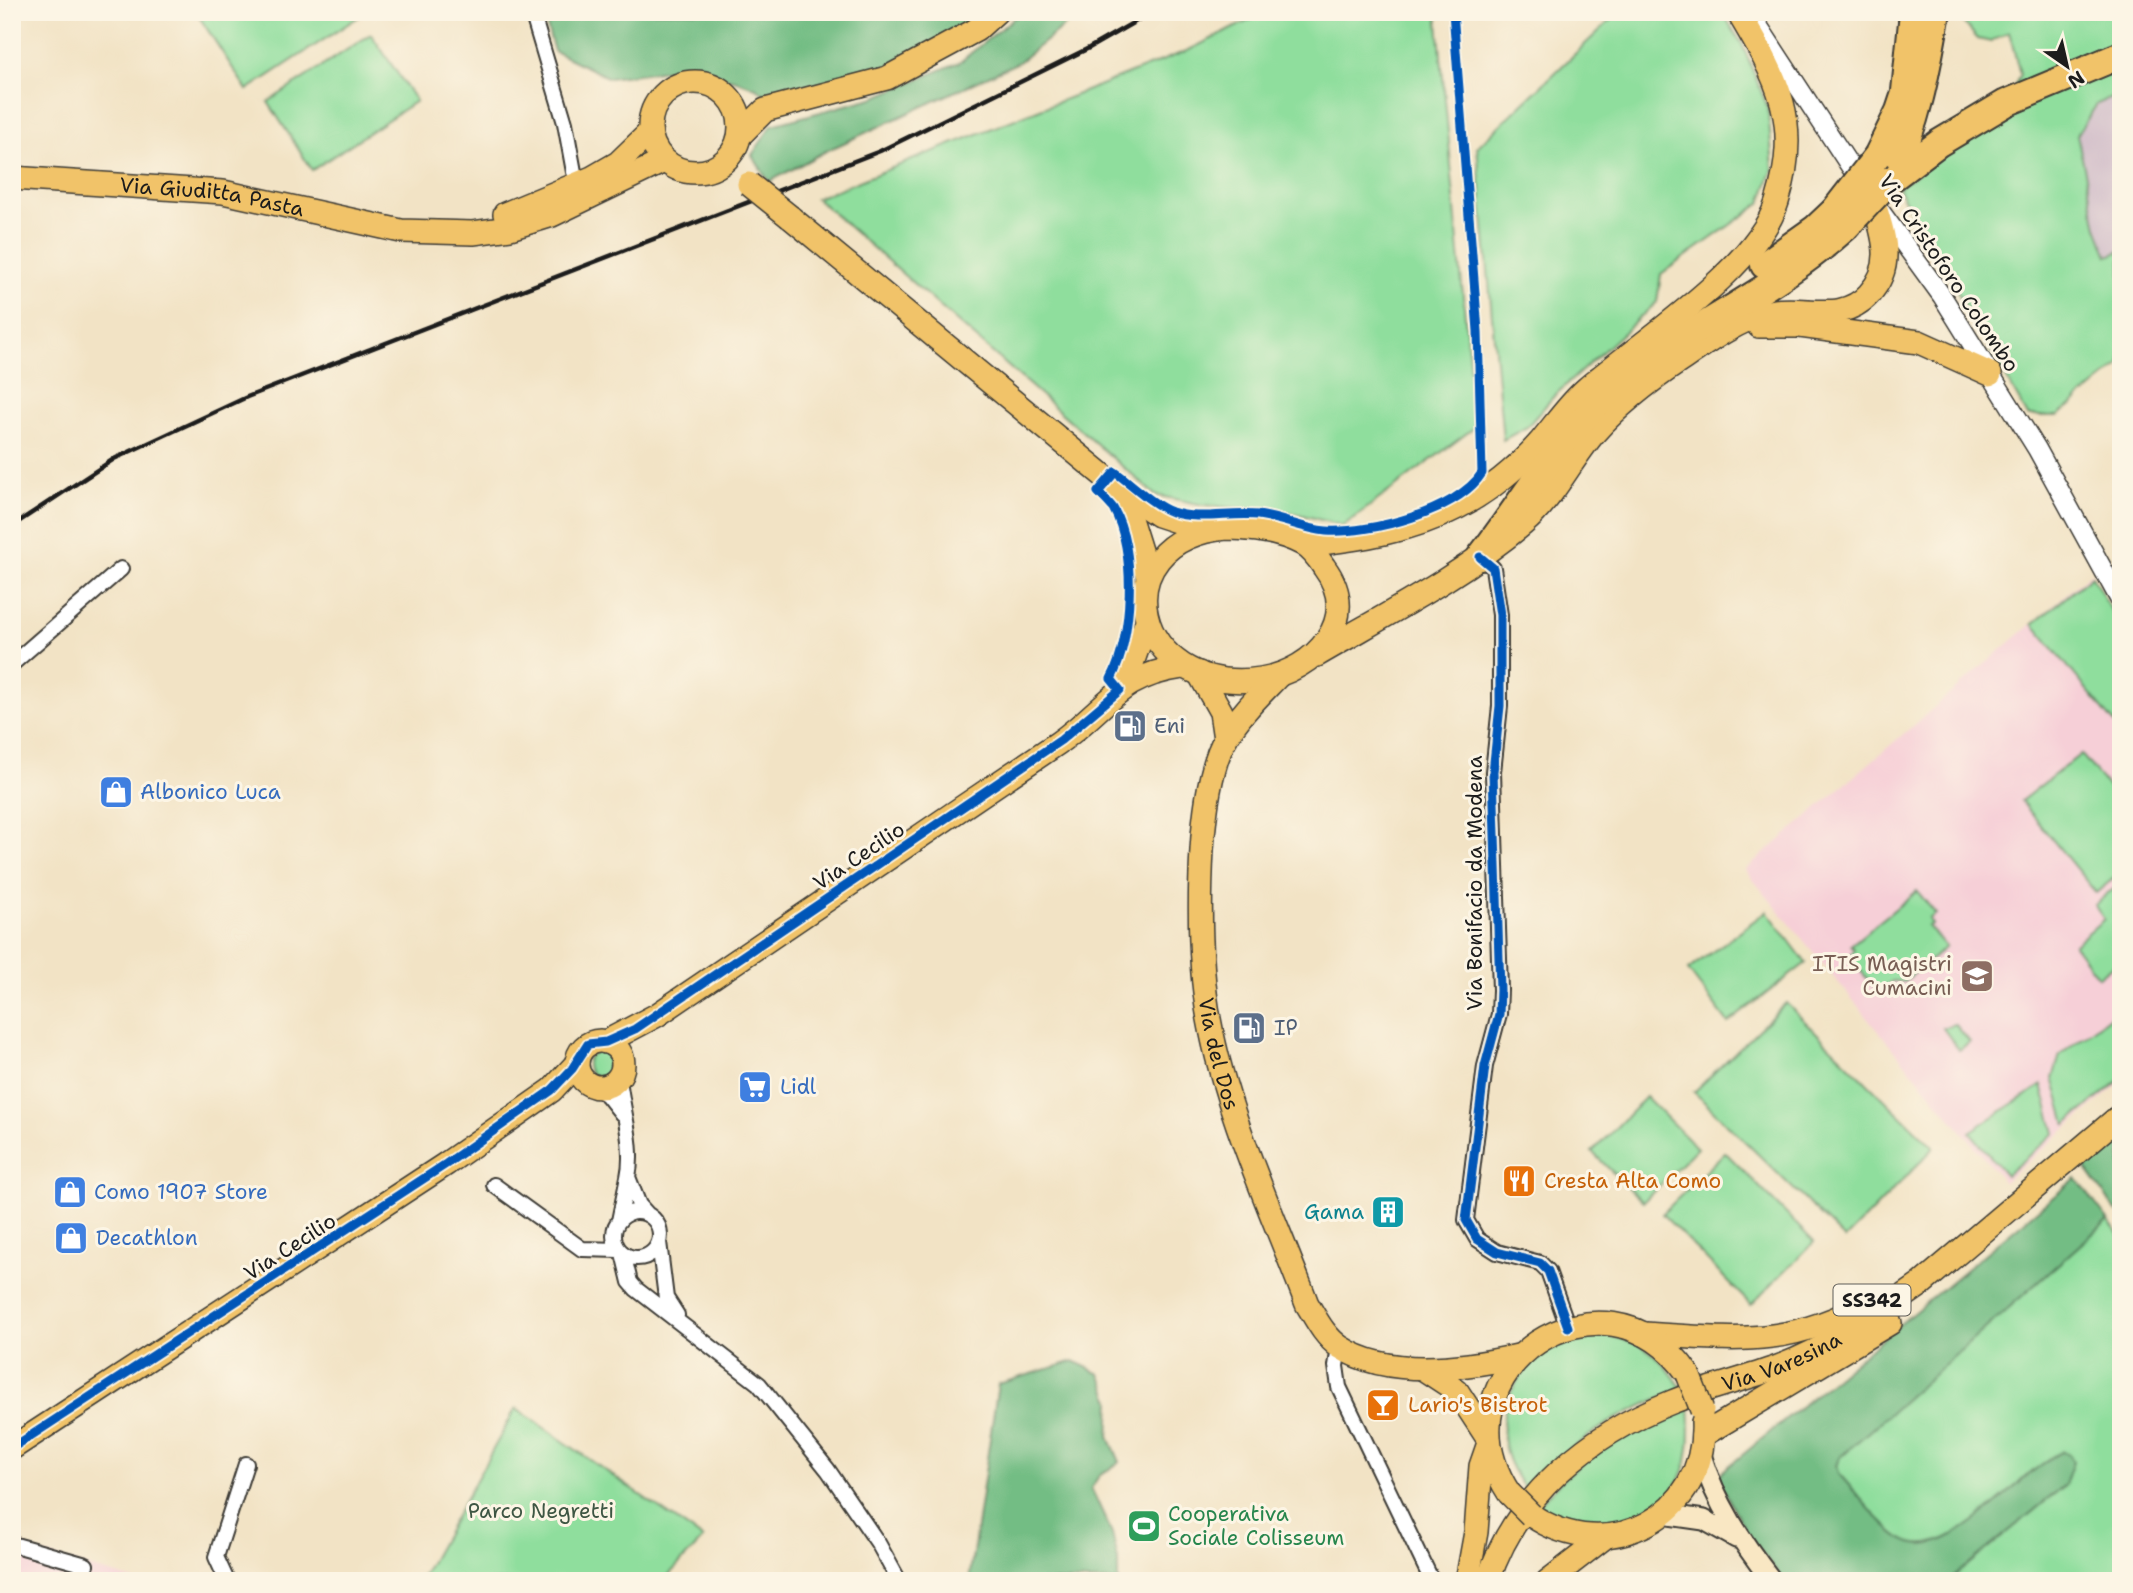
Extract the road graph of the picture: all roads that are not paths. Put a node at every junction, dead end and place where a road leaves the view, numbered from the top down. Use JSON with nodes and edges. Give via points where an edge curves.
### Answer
{"nodes":[{"id":1,"x":532,"y":12,"type":"edge"},
{"id":2,"x":996,"y":12,"type":"edge"},
{"id":3,"x":1738,"y":12,"type":"edge"},
{"id":4,"x":1750,"y":12,"type":"edge"},
{"id":5,"x":1913,"y":12,"type":"edge"},
{"id":6,"x":1925,"y":12,"type":"edge"},
{"id":7,"x":1937,"y":12,"type":"edge"},
{"id":8,"x":2121,"y":55,"type":"edge"},
{"id":9,"x":725,"y":93,"type":"junction"},
{"id":10,"x":1904,"y":96,"type":"junction"},
{"id":11,"x":765,"y":110,"type":"junction"},
{"id":12,"x":650,"y":132,"type":"junction"},
{"id":13,"x":736,"y":144,"type":"junction"},
{"id":14,"x":664,"y":161,"type":"junction"},
{"id":15,"x":712,"y":170,"type":"junction"},
{"id":16,"x":573,"y":172,"type":"dead end"},
{"id":17,"x":12,"y":178,"type":"edge"},
{"id":18,"x":1890,"y":180,"type":"junction"},
{"id":19,"x":746,"y":182,"type":"junction"},
{"id":20,"x":1872,"y":200,"type":"junction"},
{"id":21,"x":1840,"y":220,"type":"junction"},
{"id":22,"x":437,"y":232,"type":"junction"},
{"id":23,"x":1731,"y":329,"type":"junction"},
{"id":24,"x":1639,"y":348,"type":"junction"},
{"id":25,"x":1990,"y":374,"type":"junction"},
{"id":26,"x":1121,"y":490,"type":"junction"},
{"id":27,"x":1204,"y":530,"type":"junction"},
{"id":28,"x":1305,"y":545,"type":"junction"},
{"id":29,"x":1480,"y":557,"type":"junction"},
{"id":30,"x":121,"y":569,"type":"dead end"},
{"id":31,"x":1148,"y":576,"type":"junction"},
{"id":32,"x":2121,"y":602,"type":"edge"},
{"id":33,"x":1147,"y":621,"type":"junction"},
{"id":34,"x":1317,"y":655,"type":"junction"},
{"id":35,"x":12,"y":664,"type":"edge"},
{"id":36,"x":1190,"y":670,"type":"junction"},
{"id":37,"x":1278,"y":676,"type":"junction"},
{"id":38,"x":1124,"y":686,"type":"junction"},
{"id":39,"x":1225,"y":738,"type":"junction"},
{"id":40,"x":657,"y":1015,"type":"junction"},
{"id":41,"x":606,"y":1042,"type":"junction"},
{"id":42,"x":576,"y":1063,"type":"junction"},
{"id":43,"x":621,"y":1070,"type":"junction"},
{"id":44,"x":591,"y":1086,"type":"junction"},
{"id":45,"x":526,"y":1108,"type":"junction"},
{"id":46,"x":622,"y":1115,"type":"junction"},
{"id":47,"x":2121,"y":1115,"type":"edge"},
{"id":48,"x":2064,"y":1164,"type":"junction"},
{"id":49,"x":628,"y":1177,"type":"junction"},
{"id":50,"x":494,"y":1185,"type":"dead end"},
{"id":51,"x":649,"y":1216,"type":"junction"},
{"id":52,"x":617,"y":1224,"type":"junction"},
{"id":53,"x":566,"y":1239,"type":"junction"},
{"id":54,"x":659,"y":1241,"type":"junction"},
{"id":55,"x":621,"y":1252,"type":"junction"},
{"id":56,"x":682,"y":1322,"type":"junction"},
{"id":57,"x":1568,"y":1327,"type":"junction"},
{"id":58,"x":1644,"y":1334,"type":"junction"},
{"id":59,"x":1339,"y":1346,"type":"junction"},
{"id":60,"x":1518,"y":1356,"type":"junction"},
{"id":61,"x":1425,"y":1370,"type":"junction"},
{"id":62,"x":1489,"y":1440,"type":"junction"},
{"id":63,"x":1702,"y":1445,"type":"junction"},
{"id":64,"x":12,"y":1448,"type":"edge"},
{"id":65,"x":246,"y":1464,"type":"dead end"},
{"id":66,"x":1662,"y":1514,"type":"junction"},
{"id":67,"x":1605,"y":1536,"type":"junction"},
{"id":68,"x":12,"y":1544,"type":"edge"},
{"id":69,"x":1744,"y":1544,"type":"junction"},
{"id":70,"x":86,"y":1565,"type":"dead end"},
{"id":71,"x":227,"y":1581,"type":"edge"},
{"id":72,"x":899,"y":1581,"type":"edge"},
{"id":73,"x":1432,"y":1581,"type":"edge"},
{"id":74,"x":1467,"y":1581,"type":"edge"},
{"id":75,"x":1488,"y":1581,"type":"edge"},
{"id":76,"x":1548,"y":1581,"type":"edge"},
{"id":77,"x":1772,"y":1581,"type":"edge"}],
"edges":[{"from":1,"to":16,"type":"street","via":[[565,123]]},
{"from":2,"to":11,"type":"main road","via":[[976,30],[887,78]]},
{"from":3,"to":24,"type":"main road","via":[[1778,83],[1786,118],[1784,176],[1776,205],[1747,252]]},
{"from":4,"to":20,"type":"street","name":"Via Cristoforo Colombo"},
{"from":5,"to":10,"type":"highway"},
{"from":6,"to":10,"type":"highway"},
{"from":7,"to":18,"type":"highway","via":[[1911,136]]},
{"from":8,"to":18,"type":"highway","via":[[2006,103],[1939,143]]},
{"from":9,"to":11,"type":"main road"},
{"from":9,"to":12,"type":"main road","via":[[693,82],[670,89],[654,108]]},
{"from":9,"to":13,"type":"main road","via":[[736,107]]},
{"from":10,"to":21,"type":"highway","bridge":true,"via":[[1877,156]]},
{"from":11,"to":13,"type":"main road"},
{"from":12,"to":14,"type":"main road"},
{"from":12,"to":22,"type":"main road","via":[[618,163],[572,188],[528,207]]},
{"from":13,"to":15,"type":"main road"},
{"from":13,"to":19,"type":"main road"},
{"from":14,"to":15,"type":"main road","via":[[686,172]]},
{"from":14,"to":22,"type":"main road","name":"Via Giuditta Pasta","via":[[552,215],[485,232]]},
{"from":15,"to":19,"type":"main road"},
{"from":17,"to":22,"type":"main road","name":"Via Giuditta Pasta","via":[[223,192],[410,232]]},
{"from":18,"to":21,"type":"highway","bridge":true},
{"from":19,"to":26,"type":"main road","bridge":true},
{"from":20,"to":23,"type":"main road","via":[[1887,256],[1881,277],[1867,297],[1830,313],[1800,309],[1769,312]]},
{"from":20,"to":25,"type":"street","name":"Via Cristoforo Colombo","via":[[1942,296]]},
{"from":21,"to":24,"type":"highway","via":[[1798,242]]},
{"from":21,"to":29,"type":"highway","via":[[1813,255],[1650,360],[1613,390],[1565,442]]},
{"from":23,"to":25,"type":"main road","via":[[1800,326],[1919,342]]},
{"from":23,"to":29,"type":"main road","via":[[1636,393],[1595,433],[1525,522]]},
{"from":24,"to":28,"type":"main road","via":[[1584,391],[1522,460],[1481,494],[1395,532]]},
{"from":25,"to":32,"type":"street","name":"Via Cristoforo Colombo"},
{"from":26,"to":27,"type":"main road","via":[[1158,515]]},
{"from":26,"to":31,"type":"main road"},
{"from":27,"to":28,"type":"main road","name":"Via Cecilio","via":[[1266,530]]},
{"from":27,"to":31,"type":"main road","name":"Via Cecilio","via":[[1172,548]]},
{"from":28,"to":34,"type":"main road","name":"Via Cecilio","via":[[1330,575],[1337,594],[1336,626]]},
{"from":29,"to":34,"type":"main road"},
{"from":29,"to":57,"type":"street","name":"Via Bonifacio da Modena","via":[[1493,568],[1500,615],[1500,706],[1493,772],[1500,990],[1499,1014],[1485,1066],[1466,1220],[1477,1239],[1497,1252],[1540,1263],[1552,1280]]},
{"from":30,"to":35,"type":"street"},
{"from":31,"to":33,"type":"main road","name":"Via Cecilio"},
{"from":33,"to":36,"type":"main road","via":[[1161,649]]},
{"from":33,"to":38,"type":"main road","name":"Via Cecilio"},
{"from":34,"to":37,"type":"main road","name":"Via Cecilio"},
{"from":36,"to":37,"type":"main road","name":"Via Cecilio","via":[[1244,681]]},
{"from":36,"to":38,"type":"main road","name":"Via Cecilio","via":[[1153,671]]},
{"from":36,"to":39,"type":"main road","via":[[1221,712]]},
{"from":37,"to":39,"type":"main road","name":"Via del Dos"},
{"from":38,"to":40,"type":"main road","name":"Via Cecilio","via":[[1061,740]]},
{"from":39,"to":59,"type":"main road","name":"Via del Dos","via":[[1209,793],[1201,877],[1203,983],[1209,1021],[1236,1117],[1307,1304]]},
{"from":40,"to":41,"type":"main road","name":"Via Cecilio"},
{"from":40,"to":43,"type":"main road","name":"Via Cecilio"},
{"from":41,"to":42,"type":"main road","via":[[588,1044]]},
{"from":41,"to":43,"type":"main road","via":[[619,1051]]},
{"from":42,"to":44,"type":"main road","via":[[579,1075]]},
{"from":42,"to":45,"type":"main road","name":"Via Cecilio","via":[[552,1090]]},
{"from":43,"to":44,"type":"main road","via":[[609,1086]]},
{"from":43,"to":46,"type":"street"},
{"from":44,"to":45,"type":"main road","name":"Via Cecilio"},
{"from":44,"to":46,"type":"street","via":[[607,1095]]},
{"from":45,"to":64,"type":"main road","name":"Via Cecilio"},
{"from":46,"to":49,"type":"street","via":[[630,1143]]},
{"from":47,"to":48,"type":"main road","name":"Via Varesina"},
{"from":48,"to":58,"type":"main road","number":"SS342","via":[[1994,1208],[1882,1294],[1831,1322],[1749,1340]]},
{"from":48,"to":63,"type":"main road","number":"SS342","via":[[2010,1223],[1912,1308]]},
{"from":48,"to":75,"type":"main road","name":"Via Varesina","via":[[1920,1285],[1847,1332],[1778,1367],[1672,1402],[1604,1435],[1546,1483],[1520,1518]]},
{"from":49,"to":51,"type":"street","via":[[639,1205]]},
{"from":49,"to":52,"type":"street"},
{"from":50,"to":53,"type":"street"},
{"from":51,"to":52,"type":"street","via":[[631,1213]]},
{"from":51,"to":54,"type":"street","via":[[659,1230]]},
{"from":52,"to":53,"type":"street","via":[[596,1242]]},
{"from":52,"to":55,"type":"street","via":[[615,1243]]},
{"from":53,"to":55,"type":"street","via":[[582,1249]]},
{"from":54,"to":55,"type":"street","via":[[641,1258]]},
{"from":54,"to":56,"type":"street","via":[[666,1298]]},
{"from":55,"to":56,"type":"street","via":[[636,1289]]},
{"from":56,"to":72,"type":"street","via":[[759,1384],[786,1414],[878,1543]]},
{"from":57,"to":58,"type":"main road","via":[[1603,1323]]},
{"from":57,"to":60,"type":"main road","via":[[1542,1338]]},
{"from":58,"to":63,"type":"main road","bridge":true,"via":[[1665,1347],[1688,1374],[1702,1410]]},
{"from":59,"to":61,"type":"main road","name":"Via del Dos","via":[[1367,1358]]},
{"from":59,"to":73,"type":"street","via":[[1335,1366],[1339,1387]]},
{"from":60,"to":61,"type":"main road","name":"Via del Dos"},
{"from":60,"to":62,"type":"main road","via":[[1497,1390]]},
{"from":61,"to":62,"type":"main road","name":"Via del Dos","via":[[1457,1391]]},
{"from":62,"to":67,"type":"main road","bridge":true,"via":[[1509,1493],[1531,1516],[1571,1534]]},
{"from":62,"to":74,"type":"main road","via":[[1481,1466]]},
{"from":63,"to":66,"type":"main road","via":[[1689,1483]]},
{"from":63,"to":69,"type":"main road","via":[[1717,1500]]},
{"from":65,"to":71,"type":"street","via":[[216,1558]]},
{"from":66,"to":67,"type":"main road","via":[[1636,1529]]},
{"from":66,"to":69,"type":"main road","via":[[1704,1520]]},
{"from":67,"to":76,"type":"main road"},
{"from":68,"to":70,"type":"street"},
{"from":69,"to":77,"type":"main road"}]}
